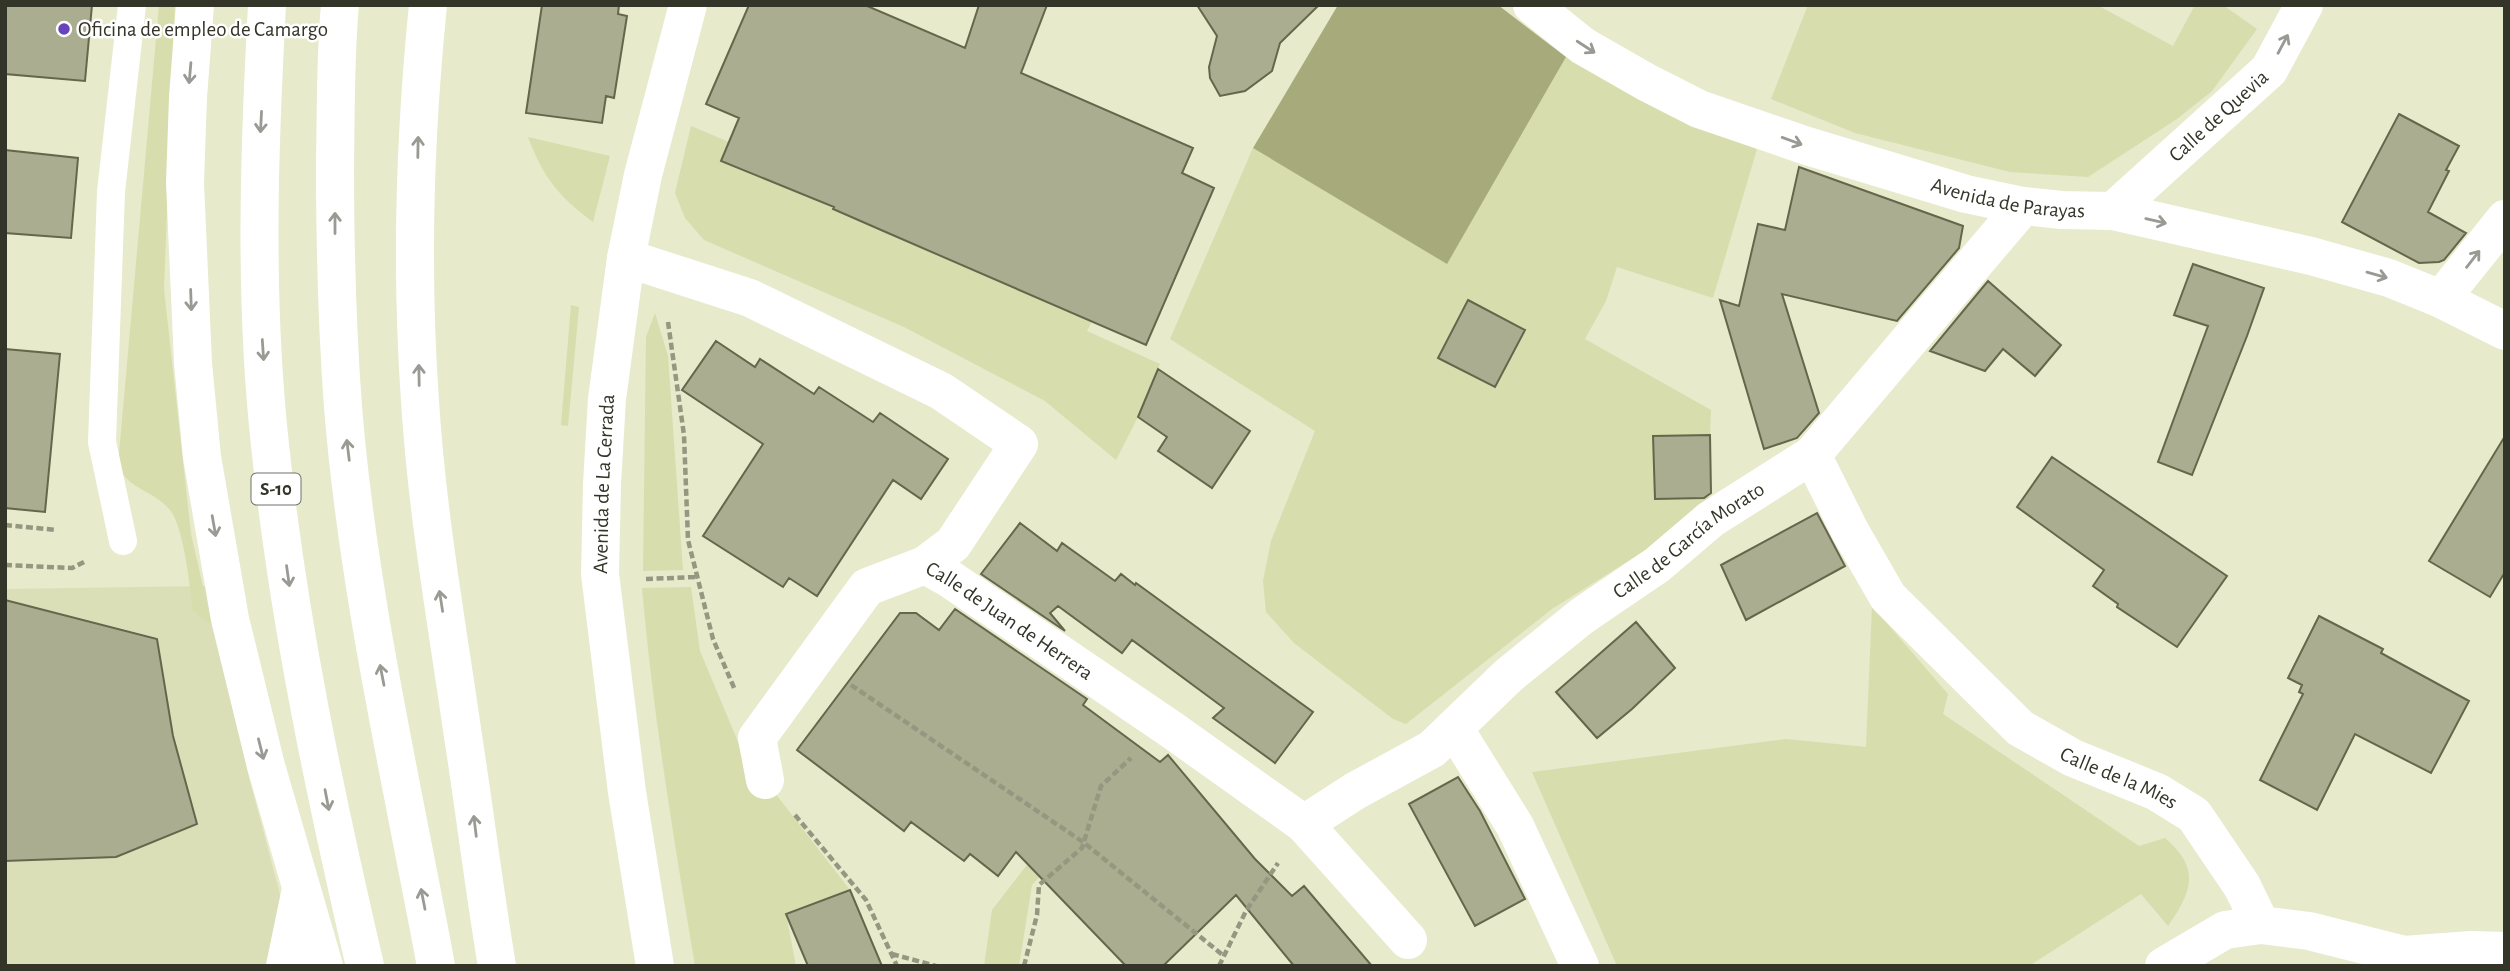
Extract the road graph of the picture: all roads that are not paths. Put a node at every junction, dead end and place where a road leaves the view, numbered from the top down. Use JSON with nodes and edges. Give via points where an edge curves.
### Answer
{"nodes":[{"id":1,"x":132,"y":5,"type":"edge"},
{"id":2,"x":195,"y":5,"type":"edge"},
{"id":3,"x":267,"y":5,"type":"edge"},
{"id":4,"x":340,"y":5,"type":"edge"},
{"id":5,"x":428,"y":5,"type":"edge"},
{"id":6,"x":688,"y":5,"type":"edge"},
{"id":7,"x":1532,"y":5,"type":"edge"},
{"id":8,"x":2304,"y":5,"type":"edge"},
{"id":9,"x":2024,"y":205,"type":"junction"},
{"id":10,"x":2113,"y":211,"type":"junction"},
{"id":11,"x":2505,"y":219,"type":"edge"},
{"id":12,"x":626,"y":258,"type":"junction"},
{"id":13,"x":2441,"y":299,"type":"junction"},
{"id":14,"x":2505,"y":331,"type":"edge"},
{"id":15,"x":1812,"y":455,"type":"junction"},
{"id":16,"x":123,"y":541,"type":"road end"},
{"id":17,"x":925,"y":565,"type":"junction"},
{"id":18,"x":1454,"y":728,"type":"junction"},
{"id":19,"x":765,"y":780,"type":"road end"},
{"id":20,"x":1304,"y":824,"type":"junction"},
{"id":21,"x":301,"y":889,"type":"junction"},
{"id":22,"x":2262,"y":925,"type":"junction"},
{"id":23,"x":1408,"y":940,"type":"dead end"},
{"id":24,"x":2505,"y":951,"type":"edge"},
{"id":25,"x":285,"y":966,"type":"edge"},
{"id":26,"x":324,"y":966,"type":"edge"},
{"id":27,"x":365,"y":966,"type":"edge"},
{"id":28,"x":436,"y":966,"type":"edge"},
{"id":29,"x":497,"y":966,"type":"edge"},
{"id":30,"x":655,"y":966,"type":"edge"},
{"id":31,"x":1580,"y":966,"type":"edge"},
{"id":32,"x":2164,"y":966,"type":"edge"}],
"edges":[{"from":1,"to":16,"type":"lane","via":[[111,192],[102,442]]},
{"from":2,"to":21,"type":"main road","one_way":true,"via":[[186,183],[193,363],[202,457],[230,619],[265,766]]},
{"from":3,"to":27,"type":"main road","number":"S-10","one_way":true,"via":[[258,167],[261,325],[270,445],[327,801]]},
{"from":28,"to":4,"type":"main road","one_way":true,"via":[[379,659],[343,409],[335,272]]},
{"from":29,"to":5,"type":"main road","one_way":true,"via":[[438,583],[419,398],[418,142]]},
{"from":6,"to":12,"type":"main road","name":"Avenida de La Cerrada"},
{"from":7,"to":9,"type":"main road","name":"Avenida de Parayas","one_way":true,"via":[[1583,46],[1699,109],[1905,176]]},
{"from":10,"to":8,"type":"main road","name":"Calle de Quevia","one_way":true,"via":[[2269,70]]},
{"from":9,"to":10,"type":"main road","name":"Avenida de Parayas"},
{"from":9,"to":15,"type":"main road","name":"Calle de García Morato"},
{"from":10,"to":13,"type":"main road","name":"Avenida de Parayas","one_way":true,"via":[[2311,256],[2389,278]]},
{"from":13,"to":11,"type":"main road","one_way":true},
{"from":12,"to":17,"type":"main road","name":"Calle de Juan de Herrera","via":[[750,298],[941,391],[1019,444],[953,544]]},
{"from":12,"to":30,"type":"main road","name":"Avenida de La Cerrada","via":[[607,399],[600,574],[627,792]]},
{"from":13,"to":14,"type":"main road","name":"Avenida de Parayas"},
{"from":15,"to":18,"type":"main road","name":"Calle de García Morato","via":[[1711,519],[1657,565],[1582,616],[1509,674]]},
{"from":15,"to":22,"type":"main road","name":"Calle de la Mies","via":[[1888,597],[2021,728],[2073,758],[2157,792],[2194,815]]},
{"from":17,"to":19,"type":"main road","via":[[867,587],[757,738]]},
{"from":17,"to":20,"type":"main road","name":"Calle de Juan de Herrera"},
{"from":18,"to":20,"type":"main road","name":"Calle de García Morato","via":[[1432,749]]},
{"from":18,"to":31,"type":"main road","via":[[1515,826]]},
{"from":20,"to":23,"type":"main road","name":"Calle de Juan de Herrera"},
{"from":21,"to":25,"type":"main road"},
{"from":21,"to":26,"type":"main road"},
{"from":22,"to":24,"type":"main road","via":[[2309,931],[2404,954]]},
{"from":22,"to":32,"type":"main road","via":[[2225,930]]}]}
